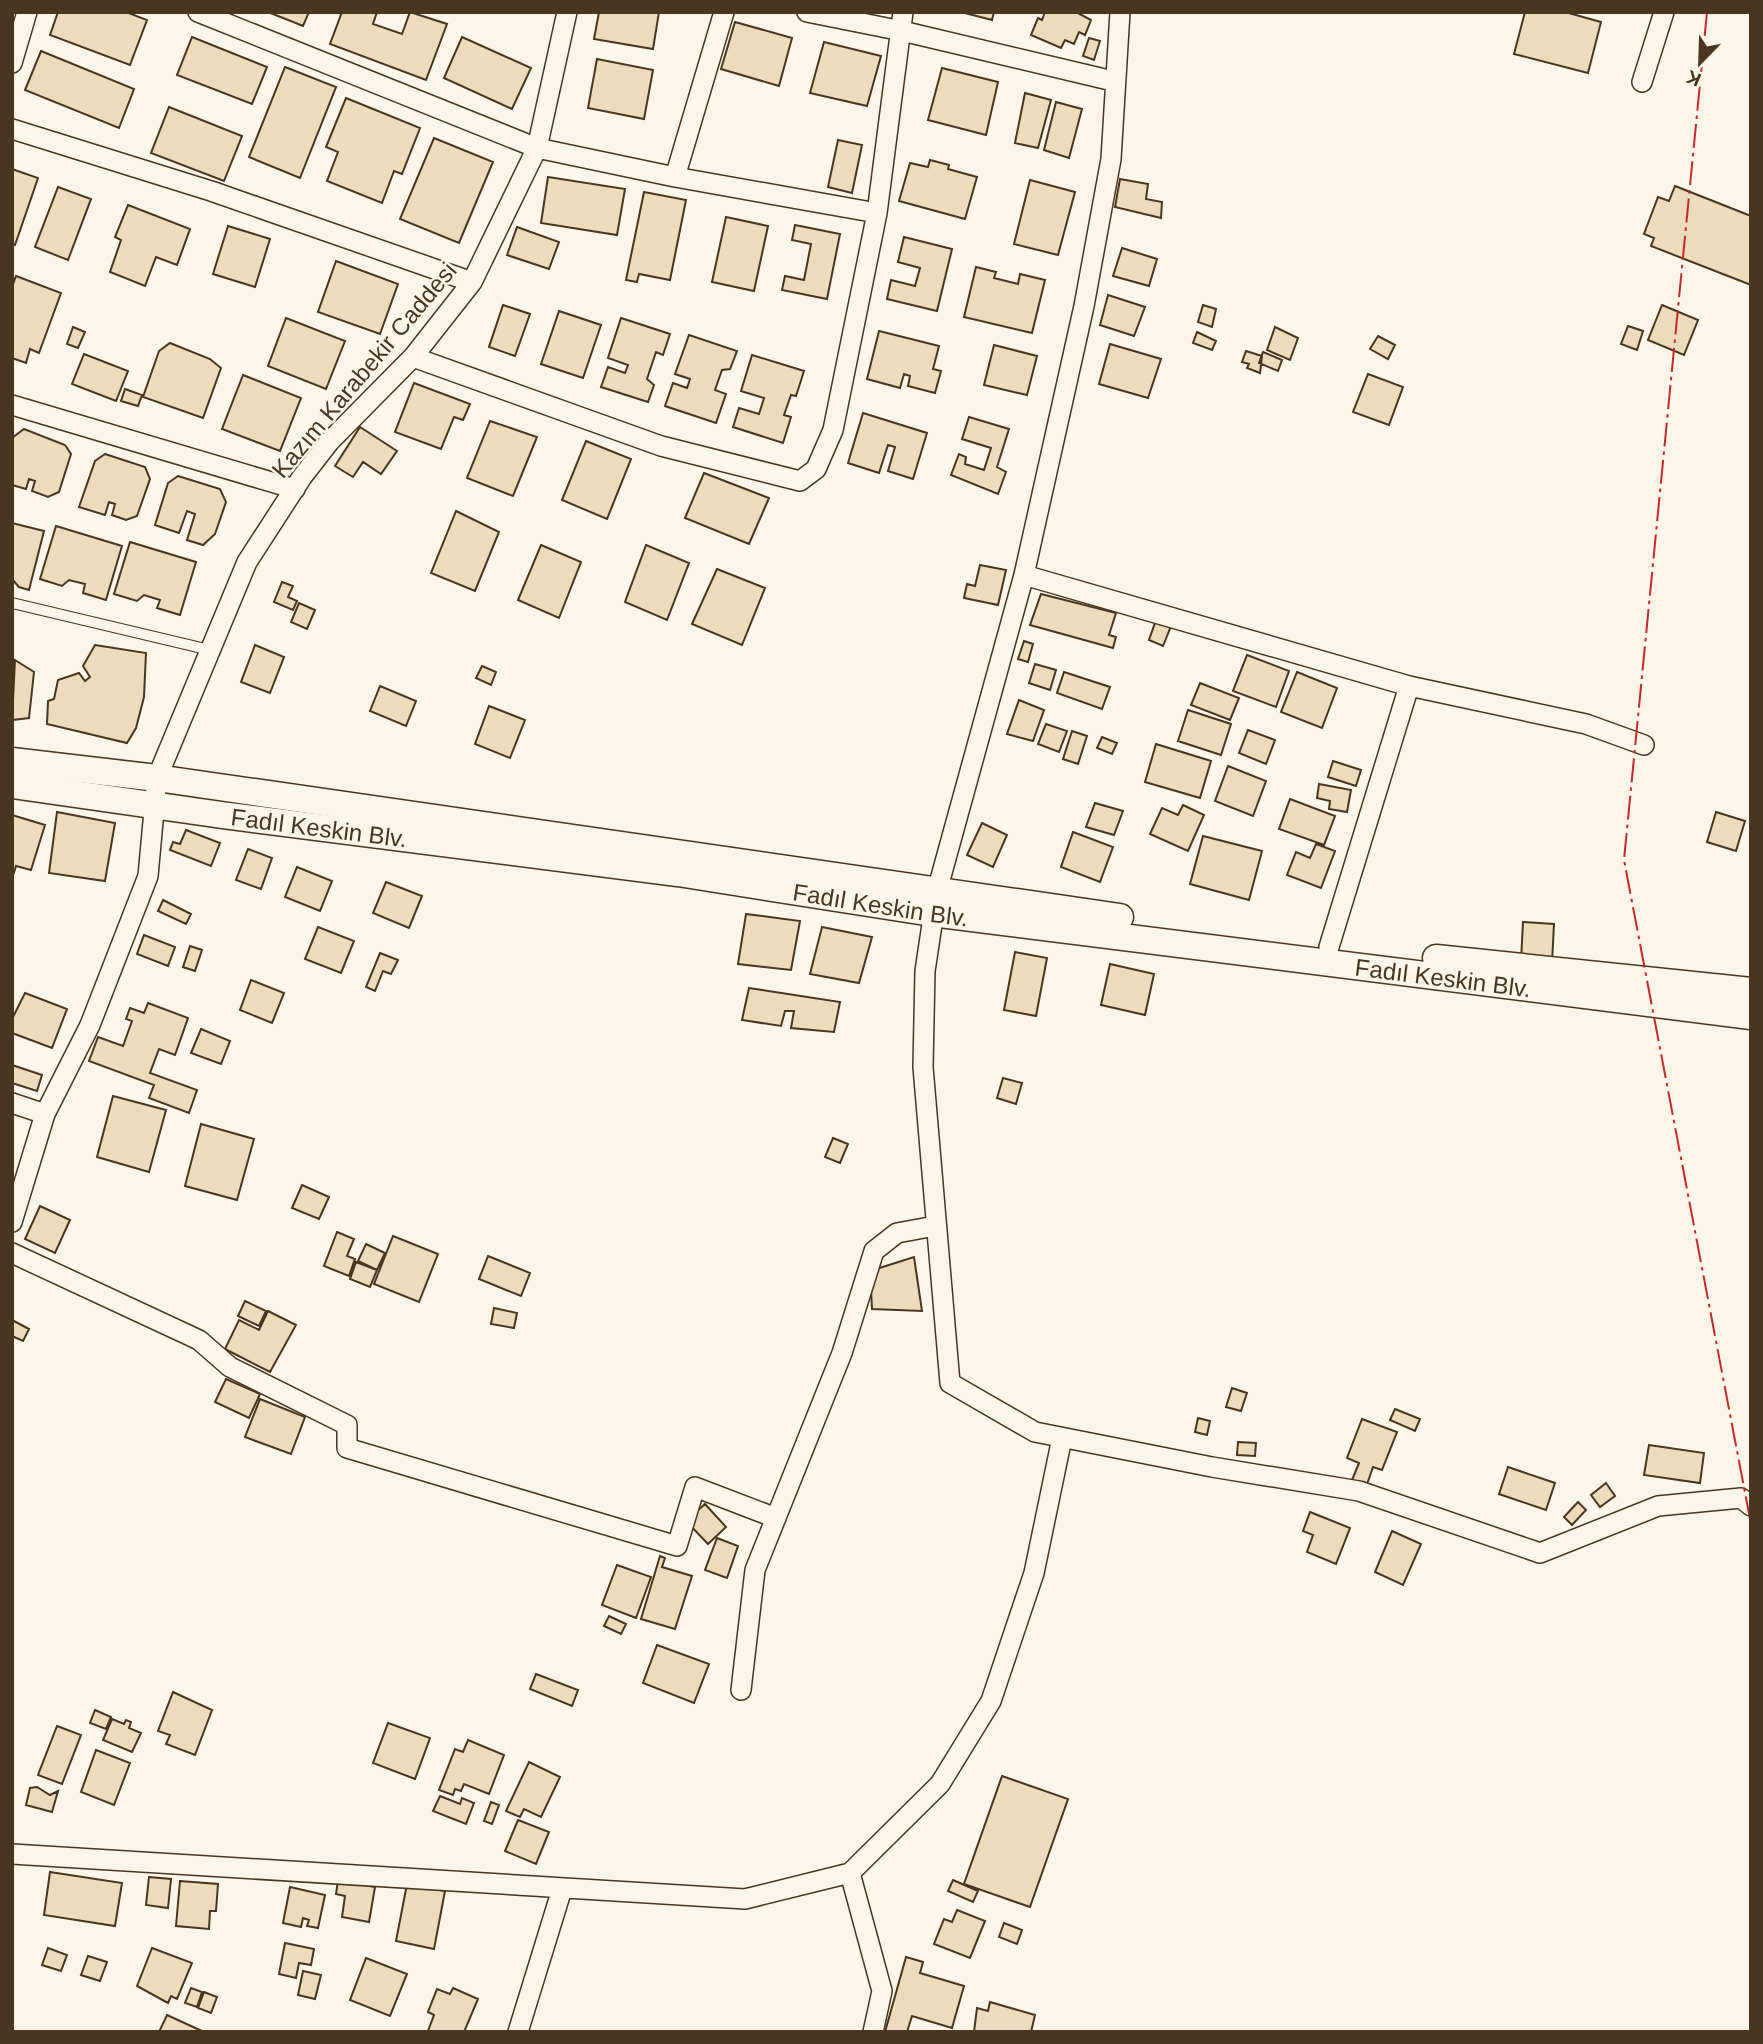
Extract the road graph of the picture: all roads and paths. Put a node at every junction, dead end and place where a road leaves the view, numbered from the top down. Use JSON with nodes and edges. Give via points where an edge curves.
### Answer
{"nodes":[{"id":1,"x":27,"y":12,"type":"edge"},
{"id":2,"x":198,"y":12,"type":"edge"},
{"id":3,"x":567,"y":12,"type":"edge"},
{"id":4,"x":724,"y":12,"type":"edge"},
{"id":5,"x":807,"y":12,"type":"edge"},
{"id":6,"x":1120,"y":12,"type":"edge"},
{"id":7,"x":1664,"y":12,"type":"edge"},
{"id":8,"x":902,"y":21,"type":"edge"},
{"id":9,"x":12,"y":64,"type":"edge"},
{"id":10,"x":1114,"y":81,"type":"junction"},
{"id":11,"x":1642,"y":82,"type":"dead end"},
{"id":12,"x":12,"y":129,"type":"edge"},
{"id":13,"x":537,"y":148,"type":"junction"},
{"id":14,"x":675,"y":177,"type":"junction"},
{"id":15,"x":877,"y":212,"type":"junction"},
{"id":16,"x":472,"y":282,"type":"junction"},
{"id":17,"x":413,"y":357,"type":"junction"},
{"id":18,"x":12,"y":405,"type":"edge"},
{"id":19,"x":295,"y":489,"type":"junction"},
{"id":20,"x":1024,"y":575,"type":"junction"},
{"id":21,"x":12,"y":603,"type":"edge"},
{"id":22,"x":210,"y":650,"type":"junction"},
{"id":23,"x":1409,"y":686,"type":"junction"},
{"id":24,"x":1644,"y":745,"type":"dead end"},
{"id":25,"x":12,"y":761,"type":"edge"},
{"id":26,"x":157,"y":778,"type":"junction"},
{"id":27,"x":12,"y":785,"type":"edge"},
{"id":28,"x":154,"y":805,"type":"junction"},
{"id":29,"x":934,"y":902,"type":"junction"},
{"id":30,"x":1329,"y":947,"type":"junction"},
{"id":31,"x":1751,"y":991,"type":"edge"},
{"id":32,"x":1751,"y":1016,"type":"edge"},
{"id":33,"x":12,"y":1103,"type":"edge"},
{"id":34,"x":45,"y":1114,"type":"junction"},
{"id":35,"x":12,"y":1222,"type":"edge"},
{"id":36,"x":935,"y":1226,"type":"junction"},
{"id":37,"x":12,"y":1253,"type":"edge"},
{"id":38,"x":1062,"y":1438,"type":"junction"},
{"id":39,"x":1751,"y":1506,"type":"edge"},
{"id":40,"x":776,"y":1518,"type":"junction"},
{"id":41,"x":741,"y":1690,"type":"dead end"},
{"id":42,"x":12,"y":1854,"type":"edge"},
{"id":43,"x":850,"y":1873,"type":"junction"},
{"id":44,"x":562,"y":1889,"type":"junction"},
{"id":45,"x":518,"y":2032,"type":"edge"},
{"id":46,"x":873,"y":2032,"type":"edge"}],
"edges":[{"from":1,"to":9,"type":"street"},
{"from":2,"to":13,"type":"street"},
{"from":3,"to":13,"type":"street","name":"Kazım Karabekir Caddesi"},
{"from":4,"to":14,"type":"street"},
{"from":5,"to":8,"type":"street"},
{"from":6,"to":10,"type":"street"},
{"from":7,"to":11,"type":"street"},
{"from":8,"to":10,"type":"street"},
{"from":8,"to":15,"type":"street"},
{"from":10,"to":20,"type":"street","via":[[1111,159],[1084,306]]},
{"from":12,"to":16,"type":"street","via":[[211,191]]},
{"from":13,"to":14,"type":"street"},
{"from":13,"to":16,"type":"street","name":"Kazım Karabekir Caddesi"},
{"from":14,"to":15,"type":"street"},
{"from":15,"to":17,"type":"street","via":[[833,430],[816,469],[800,481],[662,446]]},
{"from":16,"to":17,"type":"street","name":"Kazım Karabekir Caddesi"},
{"from":17,"to":19,"type":"street","name":"Kazım Karabekir Caddesi","via":[[330,441]]},
{"from":18,"to":19,"type":"street"},
{"from":19,"to":22,"type":"street","name":"Kazım Karabekir Caddesi","via":[[247,562]]},
{"from":20,"to":23,"type":"street"},
{"from":20,"to":29,"type":"street"},
{"from":21,"to":22,"type":"lane"},
{"from":22,"to":26,"type":"street","name":"Kazım Karabekir Caddesi"},
{"from":23,"to":24,"type":"street","via":[[1586,724]]},
{"from":23,"to":30,"type":"street"},
{"from":25,"to":26,"type":"street","name":"Fadıl Keskin Blv."},
{"from":26,"to":28,"type":"street","name":"Kazım Karabekir Caddesi"},
{"from":26,"to":29,"type":"street","name":"Fadıl Keskin Blv."},
{"from":27,"to":28,"type":"street","name":"Fadıl Keskin Blv."},
{"from":28,"to":29,"type":"street","name":"Fadıl Keskin Blv."},
{"from":28,"to":34,"type":"street","name":"Kazım Karabekir Caddesi","via":[[148,876],[90,1025]]},
{"from":29,"to":30,"type":"street","name":"Fadıl Keskin Blv."},
{"from":29,"to":32,"type":"street","name":"Fadıl Keskin Blv."},
{"from":29,"to":36,"type":"street","via":[[925,971],[923,1067]]},
{"from":30,"to":31,"type":"street","name":"Fadıl Keskin Blv."},
{"from":33,"to":34,"type":"street"},
{"from":34,"to":35,"type":"street","name":"Kazım Karabekir Caddesi"},
{"from":36,"to":38,"type":"street","via":[[950,1383],[1035,1432]]},
{"from":36,"to":40,"type":"street","via":[[897,1233],[874,1251],[842,1353]]},
{"from":37,"to":40,"type":"street","via":[[199,1340],[230,1367],[347,1425],[347,1448],[677,1546],[695,1487]]},
{"from":38,"to":39,"type":"street","via":[[1359,1491],[1540,1553],[1658,1506],[1741,1498]]},
{"from":38,"to":43,"type":"street","via":[[1034,1573],[991,1701],[940,1784]]},
{"from":40,"to":41,"type":"street","via":[[755,1570]]},
{"from":42,"to":44,"type":"street"},
{"from":43,"to":44,"type":"street","via":[[745,1899]]},
{"from":43,"to":46,"type":"street","via":[[881,1991]]},
{"from":44,"to":45,"type":"street"}]}
